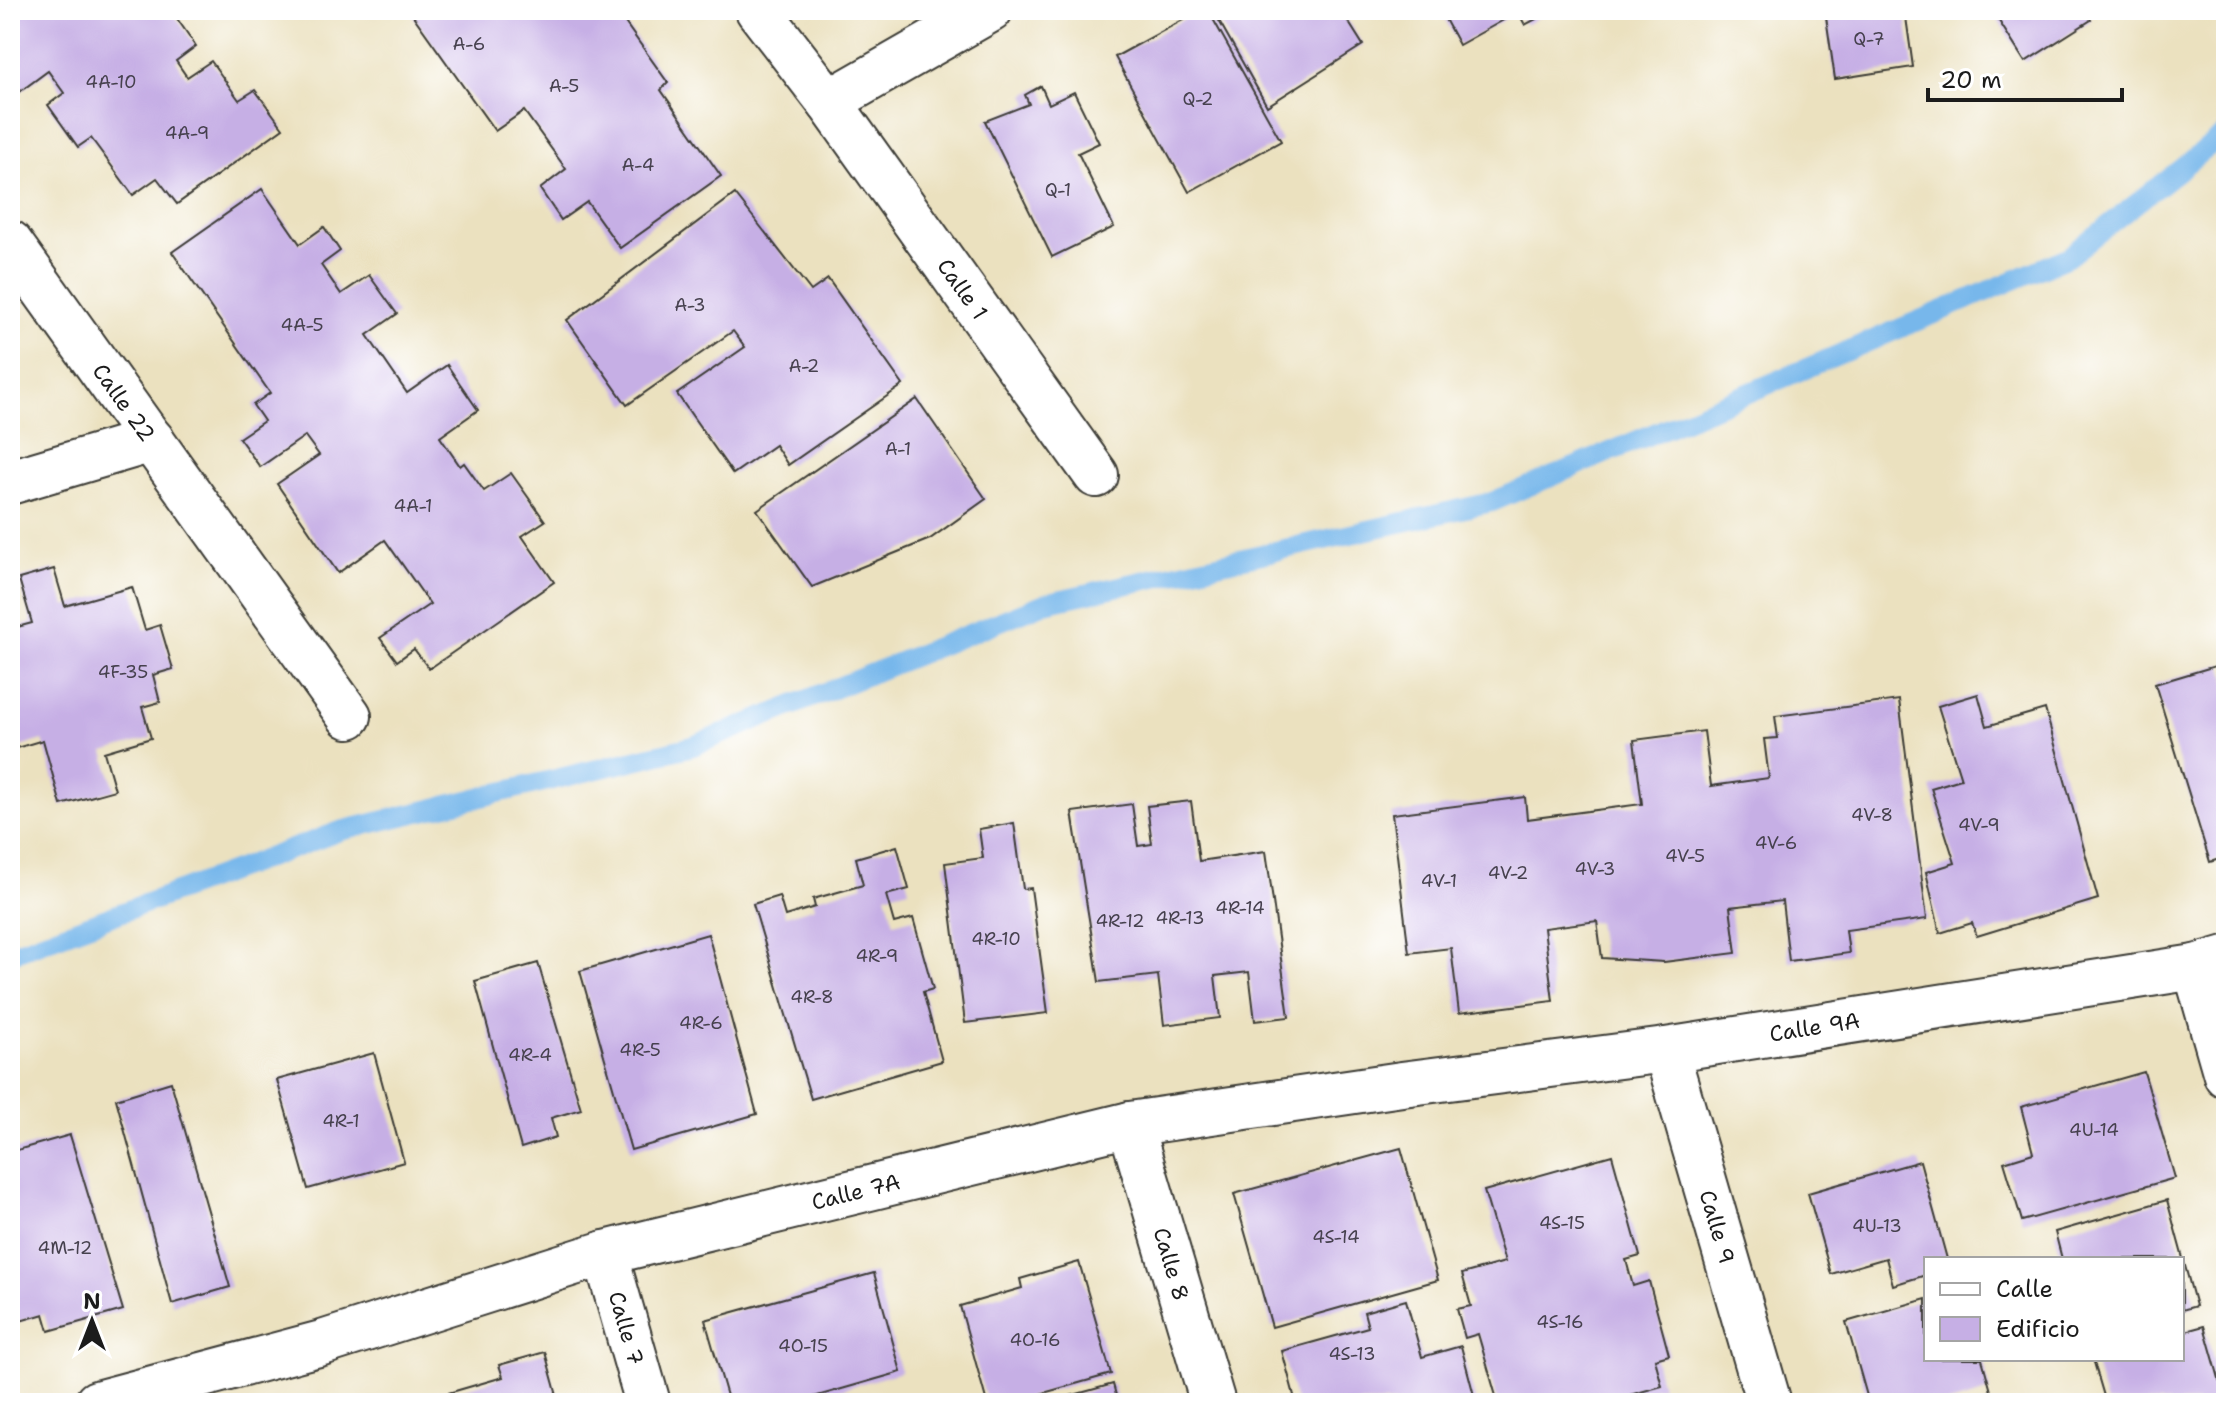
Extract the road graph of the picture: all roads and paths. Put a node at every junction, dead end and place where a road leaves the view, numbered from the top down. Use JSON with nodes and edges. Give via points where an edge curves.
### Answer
{"nodes":[{"id":1,"x":758,"y":10,"type":"edge"},
{"id":2,"x":990,"y":10,"type":"edge"},
{"id":3,"x":829,"y":102,"type":"junction"},
{"id":4,"x":10,"y":243,"type":"edge"},
{"id":5,"x":152,"y":440,"type":"junction"},
{"id":6,"x":1096,"y":475,"type":"dead end"},
{"id":7,"x":10,"y":482,"type":"edge"},
{"id":8,"x":349,"y":716,"type":"dead end"},
{"id":9,"x":2211,"y":963,"type":"edge"},
{"id":10,"x":1666,"y":1050,"type":"junction"},
{"id":11,"x":2226,"y":1075,"type":"edge"},
{"id":12,"x":1402,"y":1084,"type":"joint"},
{"id":13,"x":1130,"y":1124,"type":"junction"},
{"id":14,"x":605,"y":1253,"type":"junction"},
{"id":15,"x":97,"y":1403,"type":"edge"},
{"id":16,"x":648,"y":1403,"type":"edge"},
{"id":17,"x":1213,"y":1403,"type":"edge"},
{"id":18,"x":1769,"y":1403,"type":"edge"}],
"edges":[{"from":1,"to":3,"type":"street","name":"Calle 1"},
{"from":2,"to":3,"type":"street"},
{"from":3,"to":6,"type":"street","name":"Calle 1"},
{"from":4,"to":5,"type":"street","name":"Calle 22"},
{"from":5,"to":7,"type":"street","name":"Calle 22"},
{"from":5,"to":8,"type":"street"},
{"from":9,"to":10,"type":"street","name":"Calle 9A"},
{"from":9,"to":11,"type":"street"},
{"from":10,"to":12,"type":"street","name":"Calle 9A"},
{"from":10,"to":18,"type":"street","name":"Calle 9"},
{"from":12,"to":13,"type":"street","name":"Calle 7A"},
{"from":13,"to":14,"type":"street","name":"Calle 7A"},
{"from":13,"to":17,"type":"street","name":"Calle 8"},
{"from":14,"to":15,"type":"street","name":"Calle 7A","via":[[322,1343]]},
{"from":14,"to":16,"type":"street","name":"Calle 7"}]}
